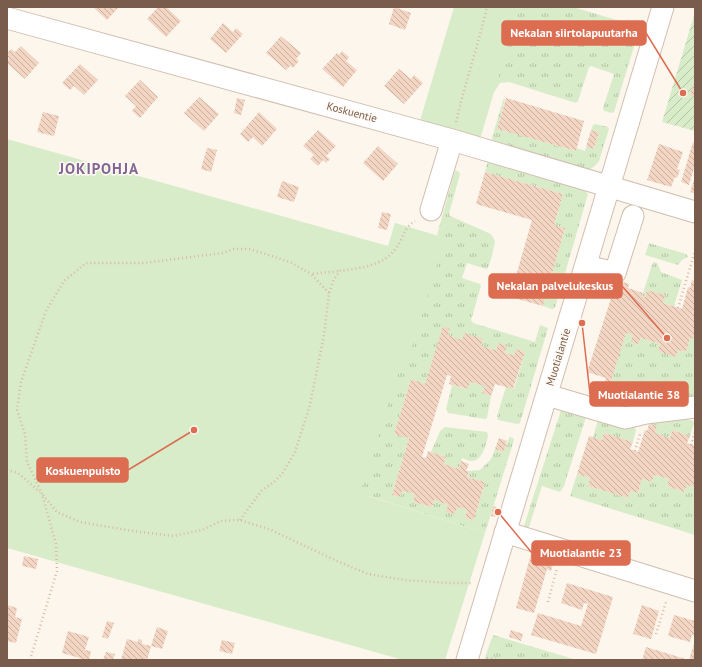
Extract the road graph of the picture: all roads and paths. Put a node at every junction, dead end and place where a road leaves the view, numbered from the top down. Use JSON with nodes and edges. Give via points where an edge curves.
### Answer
{"nodes":[{"id":1,"x":487,"y":7,"type":"edge"},
{"id":2,"x":663,"y":7,"type":"edge"},
{"id":3,"x":7,"y":18,"type":"edge"},
{"id":4,"x":452,"y":140,"type":"junction"},
{"id":5,"x":610,"y":187,"type":"junction"},
{"id":6,"x":431,"y":210,"type":"joint"},
{"id":7,"x":695,"y":212,"type":"edge"},
{"id":8,"x":632,"y":216,"type":"dead end"},
{"id":9,"x":695,"y":251,"type":"edge"},
{"id":10,"x":586,"y":266,"type":"junction"},
{"id":11,"x":340,"y":271,"type":"junction"},
{"id":12,"x":311,"y":274,"type":"junction"},
{"id":13,"x":328,"y":293,"type":"junction"},
{"id":14,"x":678,"y":308,"type":"dead end"},
{"id":15,"x":547,"y":395,"type":"junction"},
{"id":16,"x":695,"y":407,"type":"edge"},
{"id":17,"x":695,"y":432,"type":"edge"},
{"id":18,"x":691,"y":445,"type":"dead end"},
{"id":19,"x":7,"y":470,"type":"edge"},
{"id":20,"x":42,"y":494,"type":"junction"},
{"id":21,"x":240,"y":520,"type":"junction"},
{"id":22,"x":505,"y":532,"type":"junction"},
{"id":23,"x":562,"y":550,"type":"junction"},
{"id":24,"x":671,"y":584,"type":"junction"},
{"id":25,"x":489,"y":586,"type":"junction"},
{"id":26,"x":695,"y":591,"type":"edge"},
{"id":27,"x":548,"y":602,"type":"dead end"},
{"id":28,"x":656,"y":634,"type":"dead end"},
{"id":29,"x":30,"y":660,"type":"edge"},
{"id":30,"x":467,"y":660,"type":"edge"}],
"edges":[{"from":1,"to":4,"type":"path"},
{"from":2,"to":5,"type":"street","name":"Muotialantie"},
{"from":3,"to":4,"type":"street","name":"Koskuentie"},
{"from":4,"to":5,"type":"street","name":"Koskuentie"},
{"from":4,"to":6,"type":"street"},
{"from":5,"to":7,"type":"street","name":"Koskuentie"},
{"from":5,"to":10,"type":"street","name":"Muotialantie"},
{"from":6,"to":11,"type":"path","via":[[407,227],[396,249],[385,259],[367,267]]},
{"from":8,"to":10,"type":"street","via":[[615,273]]},
{"from":9,"to":14,"type":"path"},
{"from":10,"to":15,"type":"street","name":"Muotialantie"},
{"from":11,"to":12,"type":"path"},
{"from":11,"to":13,"type":"path"},
{"from":12,"to":13,"type":"path"},
{"from":12,"to":20,"type":"path","via":[[290,262],[250,249],[234,249],[222,253],[143,263],[86,263],[64,281],[46,311],[21,382],[17,410],[25,434],[27,462]]},
{"from":13,"to":21,"type":"path","via":[[320,358],[310,404],[295,452],[282,474],[274,483],[262,490]]},
{"from":15,"to":16,"type":"street","via":[[625,418]]},
{"from":15,"to":22,"type":"street","name":"Muotialantie"},
{"from":17,"to":18,"type":"path"},
{"from":19,"to":20,"type":"path","via":[[18,473]]},
{"from":20,"to":21,"type":"path","via":[[57,512],[80,522],[133,531],[173,536],[202,530],[221,521]]},
{"from":20,"to":29,"type":"path","via":[[56,544],[58,571]]},
{"from":21,"to":25,"type":"path","via":[[271,530],[368,574],[404,580],[477,583]]},
{"from":22,"to":23,"type":"street"},
{"from":22,"to":25,"type":"street","name":"Muotialantie"},
{"from":23,"to":24,"type":"street"},
{"from":23,"to":27,"type":"path"},
{"from":24,"to":26,"type":"street"},
{"from":24,"to":28,"type":"path"},
{"from":25,"to":30,"type":"street","name":"Muotialantie"}]}
